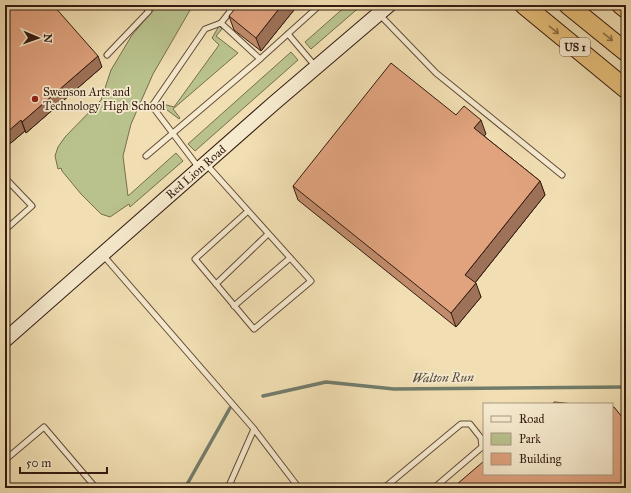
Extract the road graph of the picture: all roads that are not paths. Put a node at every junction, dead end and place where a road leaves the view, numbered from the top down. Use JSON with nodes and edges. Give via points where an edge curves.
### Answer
{"nodes":[{"id":1,"x":144,"y":5,"type":"edge"},
{"id":2,"x":235,"y":5,"type":"edge"},
{"id":3,"x":320,"y":5,"type":"edge"},
{"id":4,"x":524,"y":5,"type":"edge"},
{"id":5,"x":568,"y":5,"type":"edge"},
{"id":6,"x":621,"y":5,"type":"edge"},
{"id":7,"x":384,"y":9,"type":"edge"},
{"id":8,"x":626,"y":9,"type":"edge"},
{"id":9,"x":221,"y":23,"type":"junction"},
{"id":10,"x":288,"y":34,"type":"junction"},
{"id":11,"x":626,"y":52,"type":"edge"},
{"id":12,"x":107,"y":55,"type":"dead end"},
{"id":13,"x":260,"y":59,"type":"junction"},
{"id":14,"x":316,"y":67,"type":"junction"},
{"id":15,"x":626,"y":89,"type":"edge"},
{"id":16,"x":173,"y":134,"type":"junction"},
{"id":17,"x":146,"y":156,"type":"dead end"},
{"id":18,"x":203,"y":166,"type":"junction"},
{"id":19,"x":562,"y":175,"type":"dead end"},
{"id":20,"x":9,"y":182,"type":"dead end"},
{"id":21,"x":248,"y":211,"type":"junction"},
{"id":22,"x":5,"y":230,"type":"edge"},
{"id":23,"x":268,"y":234,"type":"junction"},
{"id":24,"x":103,"y":254,"type":"junction"},
{"id":25,"x":290,"y":258,"type":"junction"},
{"id":26,"x":216,"y":284,"type":"junction"},
{"id":27,"x":234,"y":306,"type":"junction"},
{"id":28,"x":5,"y":340,"type":"edge"},
{"id":29,"x":254,"y":429,"type":"junction"},
{"id":30,"x":5,"y":460,"type":"edge"},
{"id":31,"x":96,"y":488,"type":"edge"},
{"id":32,"x":228,"y":488,"type":"edge"},
{"id":33,"x":299,"y":488,"type":"edge"},
{"id":34,"x":384,"y":488,"type":"edge"},
{"id":35,"x":434,"y":488,"type":"edge"}],
"edges":[{"from":1,"to":12,"type":"lane","via":[[148,11]]},
{"from":2,"to":9,"type":"lane"},
{"from":3,"to":10,"type":"lane"},
{"from":4,"to":15,"type":"highway","number":"US 1","one_way":true},
{"from":5,"to":11,"type":"highway","number":"US 1","one_way":true},
{"from":6,"to":8,"type":"highway"},
{"from":7,"to":14,"type":"street","name":"Red Lion Road"},
{"from":7,"to":19,"type":"lane","via":[[436,73]]},
{"from":9,"to":13,"type":"lane"},
{"from":9,"to":16,"type":"lane","via":[[206,30],[152,106]]},
{"from":10,"to":13,"type":"lane"},
{"from":10,"to":14,"type":"lane"},
{"from":13,"to":16,"type":"lane"},
{"from":14,"to":18,"type":"street","name":"Red Lion Road"},
{"from":16,"to":17,"type":"lane"},
{"from":16,"to":18,"type":"lane"},
{"from":18,"to":21,"type":"lane"},
{"from":18,"to":24,"type":"street","name":"Red Lion Road"},
{"from":20,"to":22,"type":"lane","via":[[32,206]]},
{"from":21,"to":23,"type":"lane"},
{"from":21,"to":26,"type":"lane","via":[[195,259]]},
{"from":23,"to":25,"type":"lane"},
{"from":23,"to":26,"type":"lane"},
{"from":24,"to":28,"type":"street","name":"Red Lion Road"},
{"from":24,"to":29,"type":"lane"},
{"from":25,"to":27,"type":"lane"},
{"from":25,"to":27,"type":"lane","via":[[311,281],[254,329]]},
{"from":26,"to":27,"type":"lane"},
{"from":29,"to":32,"type":"lane"},
{"from":29,"to":33,"type":"lane"},
{"from":30,"to":31,"type":"lane","via":[[44,427]]},
{"from":34,"to":35,"type":"lane","via":[[461,424],[470,424],[481,438],[482,448]]}]}
